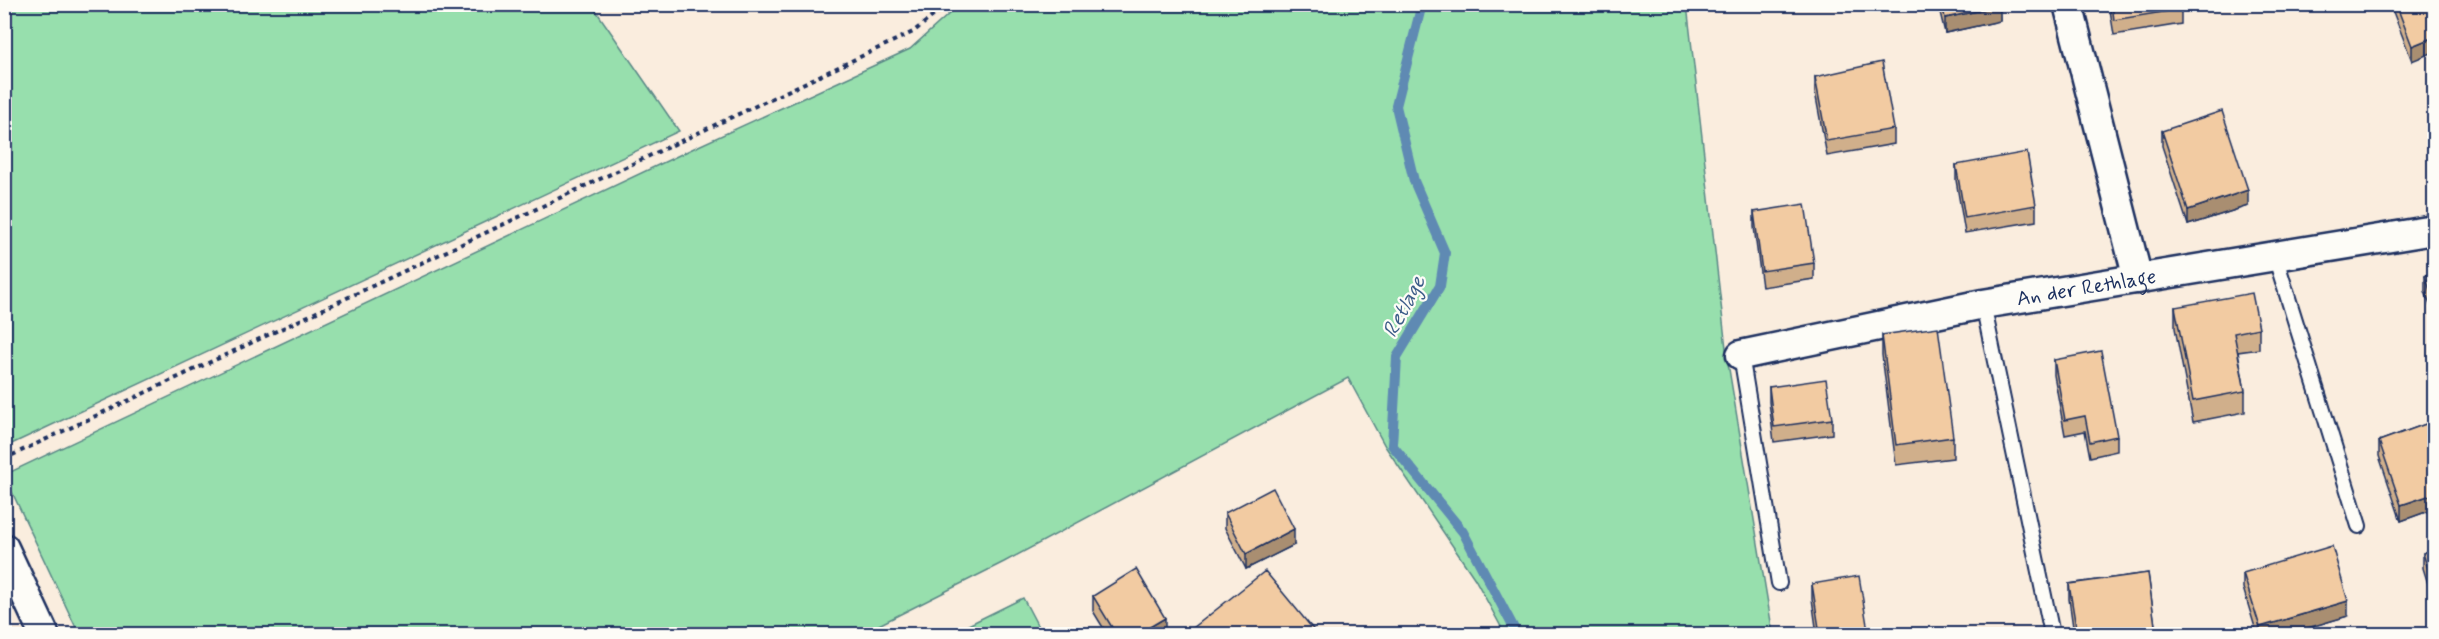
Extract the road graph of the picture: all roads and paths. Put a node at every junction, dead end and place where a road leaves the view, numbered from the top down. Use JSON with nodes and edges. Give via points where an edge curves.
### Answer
{"nodes":[{"id":1,"x":948,"y":4,"type":"edge"},
{"id":2,"x":2068,"y":4,"type":"edge"},
{"id":3,"x":2434,"y":230,"type":"edge"},
{"id":4,"x":2275,"y":256,"type":"junction"},
{"id":5,"x":2138,"y":279,"type":"junction"},
{"id":6,"x":1983,"y":304,"type":"junction"},
{"id":7,"x":1741,"y":355,"type":"joint"},
{"id":8,"x":4,"y":459,"type":"edge"},
{"id":9,"x":2359,"y":526,"type":"dead end"},
{"id":10,"x":4,"y":548,"type":"edge"},
{"id":11,"x":1779,"y":583,"type":"dead end"},
{"id":12,"x":44,"y":634,"type":"edge"},
{"id":13,"x":2052,"y":634,"type":"edge"}],
"edges":[{"from":1,"to":8,"type":"path","via":[[913,32]]},
{"from":2,"to":5,"type":"street"},
{"from":3,"to":4,"type":"street","name":"An der Rethlage"},
{"from":4,"to":5,"type":"street","name":"An der Rethlage"},
{"from":4,"to":9,"type":"lane"},
{"from":5,"to":6,"type":"street","name":"An der Rethlage"},
{"from":6,"to":7,"type":"street","name":"An der Rethlage"},
{"from":6,"to":13,"type":"lane"},
{"from":7,"to":11,"type":"lane"},
{"from":10,"to":12,"type":"street"}]}
